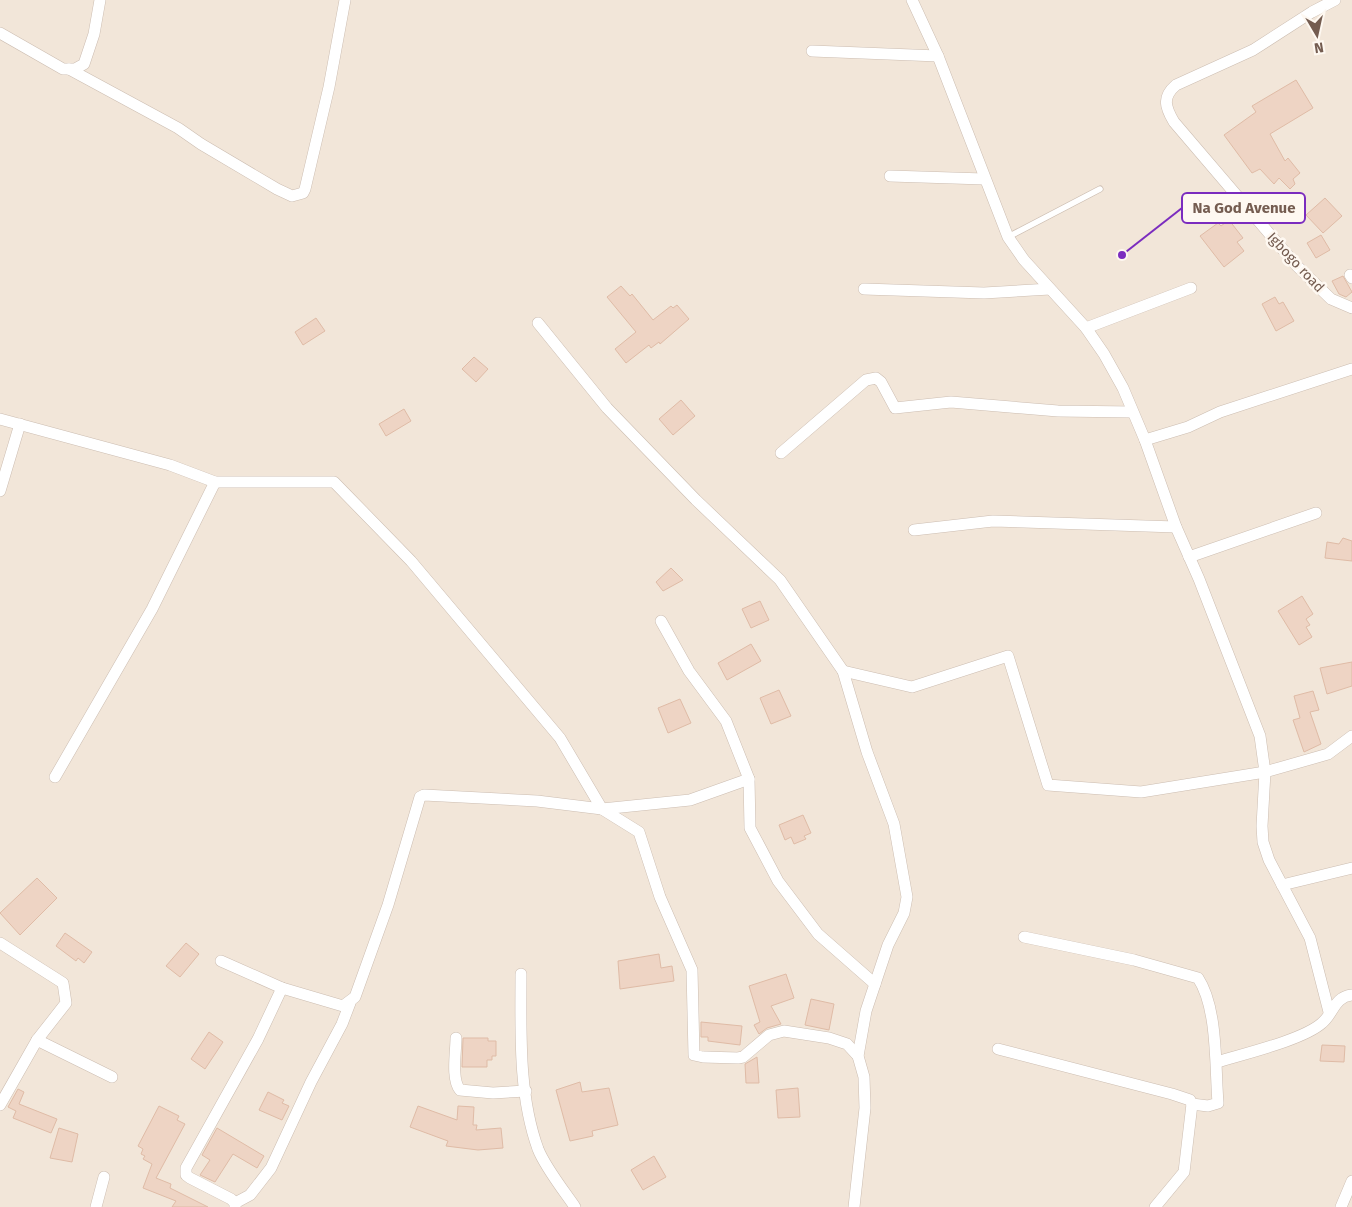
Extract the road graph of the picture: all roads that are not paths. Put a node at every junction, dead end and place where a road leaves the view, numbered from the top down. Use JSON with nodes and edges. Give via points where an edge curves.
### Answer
{"nodes":[{"id":1,"x":100,"y":0,"type":"edge"},
{"id":2,"x":345,"y":0,"type":"edge"},
{"id":3,"x":912,"y":0,"type":"edge"},
{"id":4,"x":1335,"y":0,"type":"edge"},
{"id":5,"x":0,"y":33,"type":"edge"},
{"id":6,"x":812,"y":51,"type":"dead end"},
{"id":7,"x":938,"y":56,"type":"junction"},
{"id":8,"x":69,"y":69,"type":"junction"},
{"id":9,"x":890,"y":176,"type":"dead end"},
{"id":10,"x":984,"y":179,"type":"junction"},
{"id":11,"x":1100,"y":189,"type":"dead end"},
{"id":12,"x":1008,"y":238,"type":"junction"},
{"id":13,"x":1191,"y":288,"type":"dead end"},
{"id":14,"x":1050,"y":289,"type":"junction"},
{"id":15,"x":864,"y":290,"type":"dead end"},
{"id":16,"x":1352,"y":308,"type":"edge"},
{"id":17,"x":538,"y":323,"type":"dead end"},
{"id":18,"x":1086,"y":328,"type":"junction"},
{"id":19,"x":1352,"y":369,"type":"edge"},
{"id":20,"x":1132,"y":412,"type":"junction"},
{"id":21,"x":0,"y":419,"type":"edge"},
{"id":22,"x":20,"y":424,"type":"junction"},
{"id":23,"x":1145,"y":440,"type":"junction"},
{"id":24,"x":781,"y":453,"type":"dead end"},
{"id":25,"x":216,"y":482,"type":"junction"},
{"id":26,"x":0,"y":491,"type":"edge"},
{"id":27,"x":1316,"y":513,"type":"dead end"},
{"id":28,"x":1176,"y":528,"type":"junction"},
{"id":29,"x":914,"y":530,"type":"dead end"},
{"id":30,"x":1190,"y":557,"type":"junction"},
{"id":31,"x":661,"y":620,"type":"dead end"},
{"id":32,"x":843,"y":671,"type":"junction"},
{"id":33,"x":1352,"y":736,"type":"edge"},
{"id":34,"x":1265,"y":772,"type":"junction"},
{"id":35,"x":55,"y":777,"type":"dead end"},
{"id":36,"x":749,"y":779,"type":"junction"},
{"id":37,"x":602,"y":809,"type":"junction"},
{"id":38,"x":1352,"y":868,"type":"edge"},
{"id":39,"x":1282,"y":885,"type":"junction"},
{"id":40,"x":1024,"y":937,"type":"dead end"},
{"id":41,"x":0,"y":943,"type":"edge"},
{"id":42,"x":220,"y":961,"type":"dead end"},
{"id":43,"x":521,"y":974,"type":"dead end"},
{"id":44,"x":875,"y":984,"type":"junction"},
{"id":45,"x":282,"y":988,"type":"junction"},
{"id":46,"x":1352,"y":995,"type":"edge"},
{"id":47,"x":350,"y":1003,"type":"junction"},
{"id":48,"x":1329,"y":1012,"type":"junction"},
{"id":49,"x":456,"y":1038,"type":"dead end"},
{"id":50,"x":38,"y":1040,"type":"junction"},
{"id":51,"x":998,"y":1049,"type":"dead end"},
{"id":52,"x":858,"y":1056,"type":"junction"},
{"id":53,"x":1217,"y":1062,"type":"junction"},
{"id":54,"x":112,"y":1077,"type":"dead end"},
{"id":55,"x":526,"y":1091,"type":"junction"},
{"id":56,"x":1192,"y":1104,"type":"junction"},
{"id":57,"x":0,"y":1105,"type":"edge"},
{"id":58,"x":104,"y":1178,"type":"dead end"},
{"id":59,"x":1352,"y":1181,"type":"edge"},
{"id":60,"x":235,"y":1205,"type":"edge"},
{"id":61,"x":96,"y":1207,"type":"edge"},
{"id":62,"x":575,"y":1207,"type":"edge"},
{"id":63,"x":854,"y":1207,"type":"edge"},
{"id":64,"x":1155,"y":1207,"type":"edge"},
{"id":65,"x":1341,"y":1207,"type":"edge"}],
"edges":[{"from":1,"to":8,"type":"street","via":[[84,64]]},
{"from":2,"to":8,"type":"street","via":[[305,189],[298,195],[292,196],[277,189],[178,128]]},
{"from":3,"to":7,"type":"street"},
{"from":4,"to":16,"type":"street","name":"Igbogo road","via":[[1253,50],[1176,85],[1165,100],[1174,122],[1297,266],[1331,299]]},
{"from":5,"to":8,"type":"street"},
{"from":6,"to":7,"type":"street"},
{"from":7,"to":10,"type":"street"},
{"from":9,"to":10,"type":"street"},
{"from":10,"to":12,"type":"street"},
{"from":11,"to":12,"type":"lane"},
{"from":12,"to":14,"type":"street"},
{"from":13,"to":18,"type":"street"},
{"from":14,"to":15,"type":"street","via":[[984,293]]},
{"from":14,"to":18,"type":"street"},
{"from":17,"to":32,"type":"street","via":[[607,408],[780,580]]},
{"from":18,"to":20,"type":"street","via":[[1115,373]]},
{"from":19,"to":23,"type":"street"},
{"from":20,"to":23,"type":"street"},
{"from":20,"to":24,"type":"street","via":[[1058,411],[952,402],[895,408],[876,378],[866,380],[852,391]]},
{"from":21,"to":22,"type":"street"},
{"from":22,"to":25,"type":"street","via":[[170,465]]},
{"from":22,"to":26,"type":"street"},
{"from":23,"to":28,"type":"street"},
{"from":25,"to":35,"type":"street","via":[[152,609]]},
{"from":25,"to":37,"type":"street","via":[[334,482],[411,561],[560,738]]},
{"from":27,"to":30,"type":"street"},
{"from":28,"to":29,"type":"street","via":[[993,521]]},
{"from":28,"to":30,"type":"street"},
{"from":30,"to":34,"type":"street","via":[[1260,736]]},
{"from":31,"to":36,"type":"street","via":[[690,671],[726,721]]},
{"from":32,"to":34,"type":"street","via":[[912,687],[1008,656],[1048,785],[1141,792]]},
{"from":32,"to":44,"type":"street","via":[[867,752],[894,824],[907,897],[904,913],[888,945]]},
{"from":33,"to":34,"type":"street","via":[[1328,754]]},
{"from":34,"to":39,"type":"street","via":[[1263,842],[1268,860]]},
{"from":36,"to":37,"type":"street","via":[[690,800]]},
{"from":36,"to":44,"type":"street","via":[[750,828],[778,881],[818,934]]},
{"from":37,"to":47,"type":"street","via":[[429,794],[420,798],[388,905]]},
{"from":37,"to":52,"type":"street","via":[[639,832],[660,897],[692,970],[694,1055],[738,1058],[769,1035],[784,1031],[847,1044]]},
{"from":38,"to":39,"type":"street"},
{"from":39,"to":48,"type":"street","via":[[1310,938]]},
{"from":40,"to":53,"type":"street","via":[[1134,960],[1198,978],[1206,990]]},
{"from":41,"to":50,"type":"street","via":[[63,983],[66,1003]]},
{"from":42,"to":45,"type":"street"},
{"from":43,"to":55,"type":"street"},
{"from":44,"to":52,"type":"street","via":[[866,1011]]},
{"from":45,"to":47,"type":"street","via":[[343,1006]]},
{"from":45,"to":60,"type":"street","via":[[258,1039],[186,1168],[186,1175],[231,1198]]},
{"from":46,"to":48,"type":"street","via":[[1336,1002]]},
{"from":47,"to":60,"type":"street","via":[[271,1168],[250,1195]]},
{"from":48,"to":53,"type":"street","via":[[1323,1023],[1295,1037]]},
{"from":49,"to":55,"type":"street","via":[[457,1086],[460,1090]]},
{"from":50,"to":54,"type":"street"},
{"from":50,"to":57,"type":"street"},
{"from":51,"to":56,"type":"street","via":[[1172,1094],[1190,1100]]},
{"from":52,"to":63,"type":"street","via":[[864,1077],[864,1108]]},
{"from":53,"to":56,"type":"street","via":[[1218,1103],[1208,1106]]},
{"from":55,"to":62,"type":"street","via":[[538,1149]]},
{"from":56,"to":64,"type":"street","via":[[1184,1172]]},
{"from":58,"to":61,"type":"street"},
{"from":59,"to":65,"type":"street"}]}
